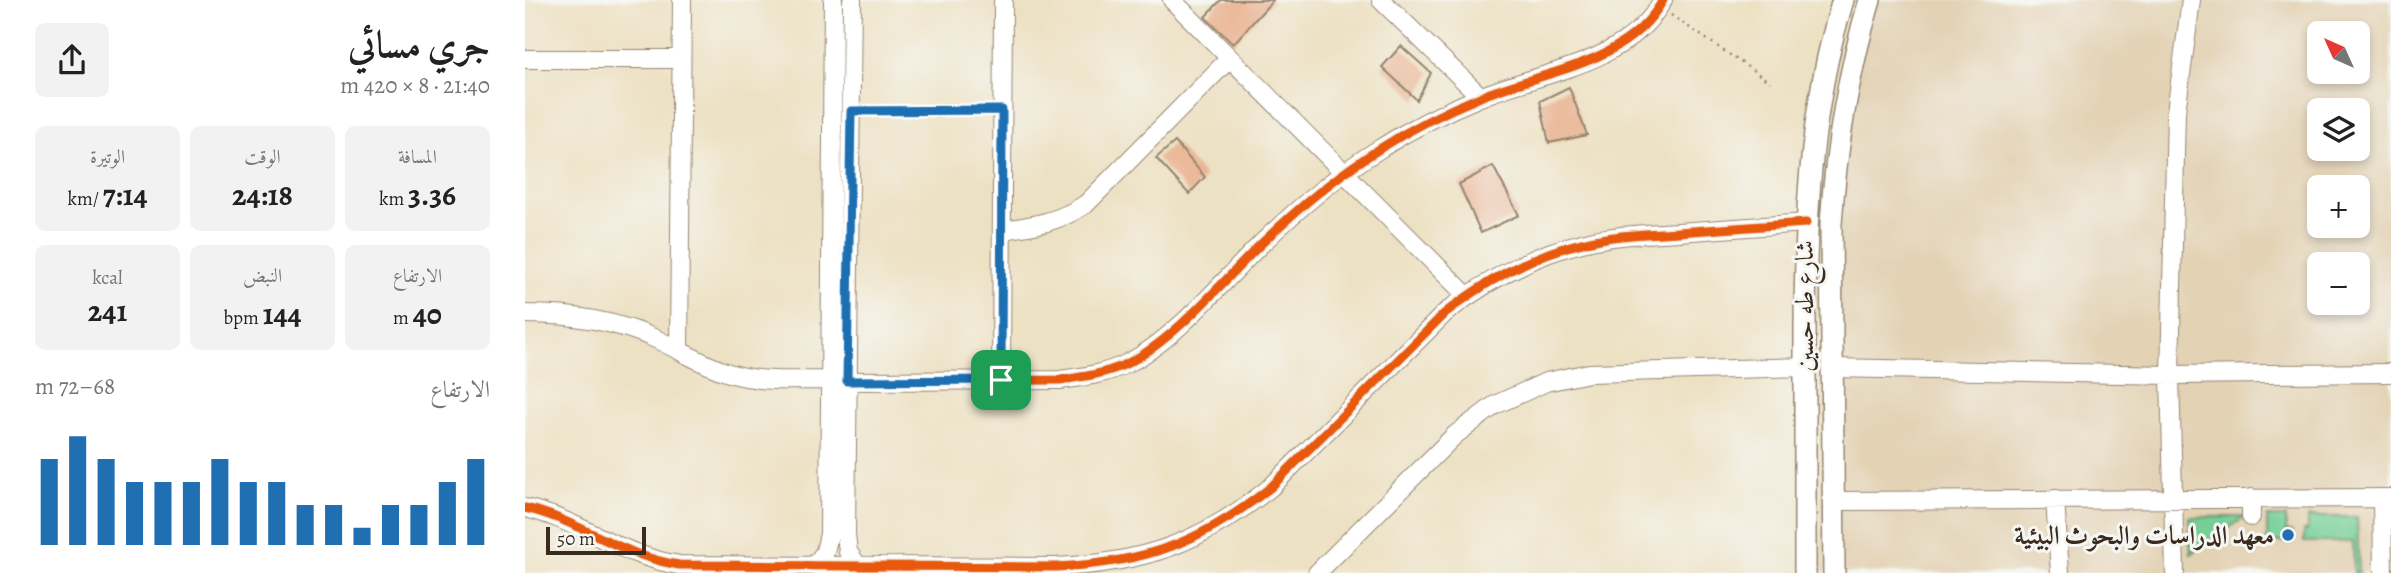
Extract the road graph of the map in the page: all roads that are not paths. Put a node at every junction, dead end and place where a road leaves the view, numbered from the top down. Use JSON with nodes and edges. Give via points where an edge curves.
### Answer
{"nodes":[{"id":1,"x":682,"y":0,"type":"edge"},
{"id":2,"x":833,"y":0,"type":"edge"},
{"id":3,"x":852,"y":0,"type":"edge"},
{"id":4,"x":1003,"y":0,"type":"edge"},
{"id":5,"x":1172,"y":0,"type":"edge"},
{"id":6,"x":1381,"y":0,"type":"edge"},
{"id":7,"x":1843,"y":0,"type":"edge"},
{"id":8,"x":1870,"y":0,"type":"edge"},
{"id":9,"x":2191,"y":0,"type":"edge"},
{"id":10,"x":1661,"y":4,"type":"edge"},
{"id":11,"x":1230,"y":58,"type":"junction"},
{"id":12,"x":525,"y":59,"type":"edge"},
{"id":13,"x":681,"y":59,"type":"junction"},
{"id":14,"x":1481,"y":97,"type":"junction"},
{"id":15,"x":1343,"y":172,"type":"junction"},
{"id":16,"x":1806,"y":223,"type":"junction"},
{"id":17,"x":1002,"y":230,"type":"junction"},
{"id":18,"x":1467,"y":296,"type":"junction"},
{"id":19,"x":525,"y":314,"type":"edge"},
{"id":20,"x":679,"y":350,"type":"junction"},
{"id":21,"x":1805,"y":367,"type":"junction"},
{"id":22,"x":1832,"y":368,"type":"junction"},
{"id":23,"x":2391,"y":373,"type":"edge"},
{"id":24,"x":2169,"y":375,"type":"junction"},
{"id":25,"x":1001,"y":380,"type":"junction"},
{"id":26,"x":839,"y":381,"type":"junction"},
{"id":27,"x":2173,"y":498,"type":"junction"},
{"id":28,"x":2298,"y":498,"type":"junction"},
{"id":29,"x":2386,"y":498,"type":"edge"},
{"id":30,"x":2055,"y":499,"type":"junction"},
{"id":31,"x":1835,"y":501,"type":"junction"},
{"id":32,"x":525,"y":508,"type":"edge"},
{"id":33,"x":2299,"y":517,"type":"dead end"},
{"id":34,"x":814,"y":566,"type":"junction"},
{"id":35,"x":858,"y":566,"type":"junction"},
{"id":36,"x":1317,"y":573,"type":"edge"},
{"id":37,"x":1805,"y":573,"type":"edge"},
{"id":38,"x":1833,"y":573,"type":"edge"},
{"id":39,"x":2060,"y":573,"type":"edge"},
{"id":40,"x":2175,"y":573,"type":"edge"},
{"id":41,"x":2383,"y":573,"type":"edge"}],
"edges":[{"from":1,"to":13,"type":"street"},
{"from":2,"to":26,"type":"street"},
{"from":3,"to":26,"type":"street"},
{"from":4,"to":17,"type":"street"},
{"from":5,"to":11,"type":"street"},
{"from":6,"to":14,"type":"street"},
{"from":7,"to":16,"type":"main road","name":"شارع طه حسين","via":[[1817,109]]},
{"from":8,"to":22,"type":"main road","name":"شارع طه حسين","via":[[1846,95],[1834,181]]},
{"from":9,"to":24,"type":"street","via":[[2176,111]]},
{"from":10,"to":14,"type":"street","via":[[1647,24],[1613,50]]},
{"from":11,"to":15,"type":"street"},
{"from":11,"to":17,"type":"street","via":[[1086,204],[1045,224]]},
{"from":12,"to":13,"type":"street"},
{"from":13,"to":20,"type":"street"},
{"from":14,"to":15,"type":"street","via":[[1427,121]]},
{"from":15,"to":18,"type":"street"},
{"from":15,"to":25,"type":"street","via":[[1145,354],[1082,377]]},
{"from":16,"to":18,"type":"street","via":[[1623,235],[1581,243],[1503,273]]},
{"from":16,"to":21,"type":"main road","name":"شارع طه حسين"},
{"from":17,"to":25,"type":"street"},
{"from":18,"to":35,"type":"street","via":[[1271,488],[1207,532],[1171,548],[1095,565]]},
{"from":19,"to":20,"type":"street","via":[[604,322]]},
{"from":20,"to":26,"type":"street","via":[[727,373],[749,378]]},
{"from":21,"to":36,"type":"street","via":[[1603,372],[1546,382],[1495,405],[1455,435]]},
{"from":21,"to":37,"type":"main road","name":"شارع طه حسين"},
{"from":22,"to":24,"type":"street"},
{"from":22,"to":31,"type":"main road","name":"شارع طه حسين"},
{"from":23,"to":24,"type":"street"},
{"from":24,"to":27,"type":"street"},
{"from":25,"to":26,"type":"street"},
{"from":26,"to":34,"type":"street","via":[[829,534],[825,552]]},
{"from":26,"to":35,"type":"street","via":[[846,543]]},
{"from":27,"to":28,"type":"street","via":[[2251,508]]},
{"from":27,"to":30,"type":"street"},
{"from":27,"to":40,"type":"street"},
{"from":28,"to":29,"type":"street"},
{"from":28,"to":33,"type":"street"},
{"from":29,"to":41,"type":"street"},
{"from":30,"to":31,"type":"street"},
{"from":30,"to":39,"type":"street"},
{"from":31,"to":38,"type":"main road","name":"شارع طه حسين"},
{"from":32,"to":34,"type":"street","via":[[661,563]]},
{"from":34,"to":35,"type":"street"}]}
